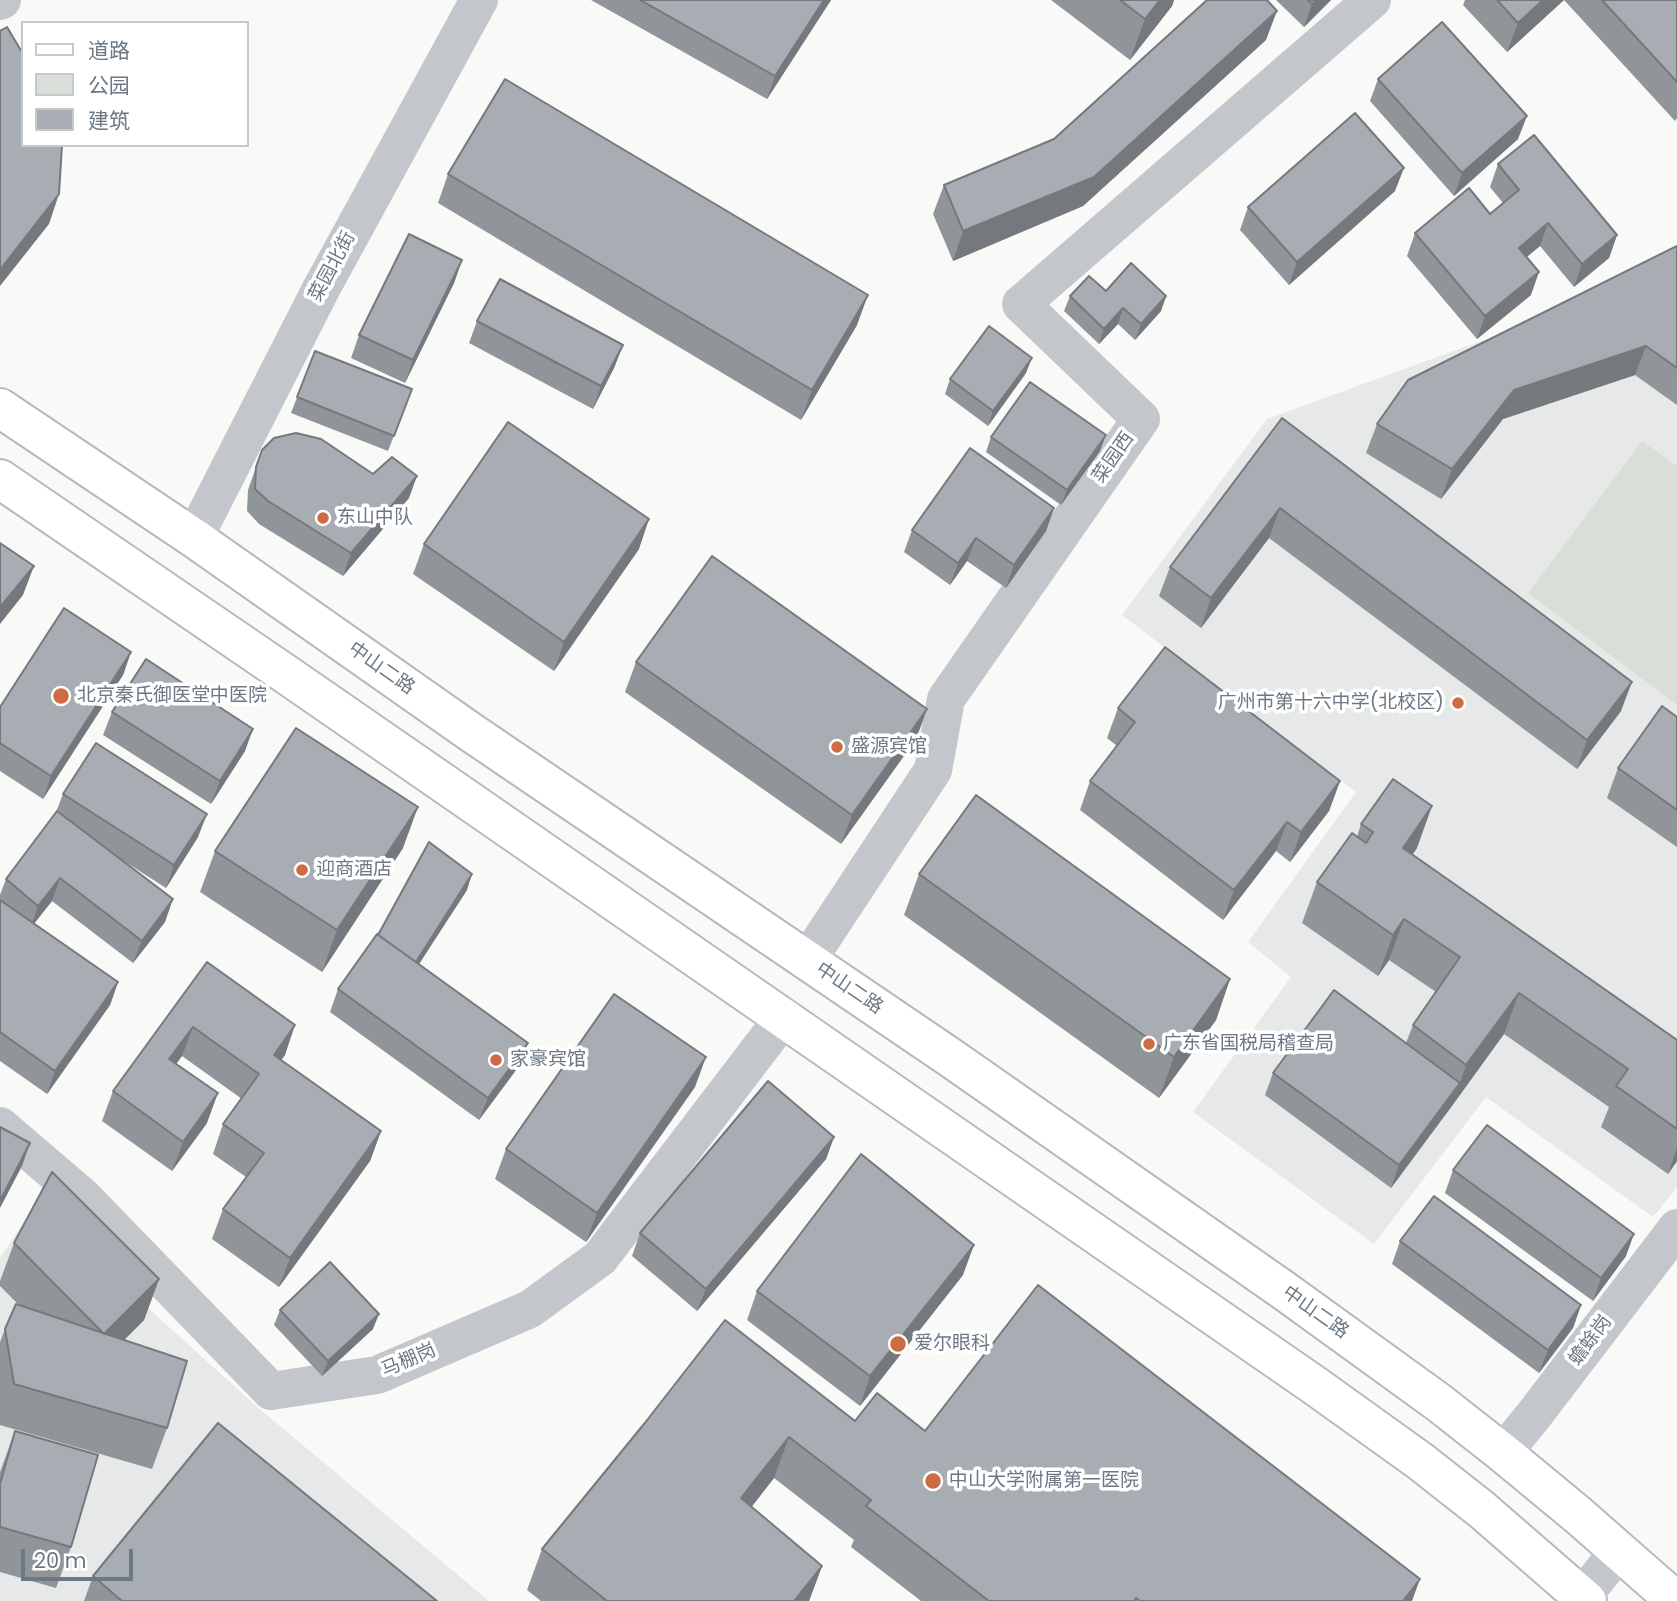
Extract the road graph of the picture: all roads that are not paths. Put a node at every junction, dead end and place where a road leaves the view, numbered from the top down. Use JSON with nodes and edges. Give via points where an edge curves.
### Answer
{"nodes":[{"id":1,"x":479,"y":0,"type":"edge"},
{"id":2,"x":1372,"y":0,"type":"edge"},
{"id":3,"x":0,"y":408,"type":"edge"},
{"id":4,"x":0,"y":479,"type":"edge"},
{"id":5,"x":194,"y":538,"type":"junction"},
{"id":6,"x":807,"y":961,"type":"junction"},
{"id":7,"x":784,"y":1017,"type":"junction"},
{"id":8,"x":0,"y":1126,"type":"edge"},
{"id":9,"x":1677,"y":1228,"type":"edge"},
{"id":10,"x":1503,"y":1453,"type":"junction"},
{"id":11,"x":1619,"y":1551,"type":"junction"},
{"id":12,"x":1585,"y":1599,"type":"edge"},
{"id":13,"x":1676,"y":1601,"type":"edge"}],
"edges":[{"from":1,"to":5,"type":"street","name":"菜园北街","via":[[321,289]]},
{"from":2,"to":6,"type":"street","name":"菜园西","via":[[1021,304],[1141,419],[946,699],[933,770]]},
{"from":3,"to":5,"type":"main road","name":"中山二路"},
{"from":4,"to":7,"type":"main road"},
{"from":5,"to":6,"type":"main road","name":"中山二路"},
{"from":6,"to":10,"type":"main road","name":"中山二路","via":[[1219,1245]]},
{"from":7,"to":8,"type":"street","name":"马棚岗","via":[[600,1258],[540,1302],[377,1375],[271,1391],[83,1197]]},
{"from":7,"to":12,"type":"main road","via":[[1420,1461]]},
{"from":9,"to":10,"type":"street","name":"蟾蜍岗"},
{"from":10,"to":11,"type":"main road","name":"中山二路"},
{"from":11,"to":12,"type":"street"},
{"from":11,"to":13,"type":"main road","name":"中山二路"}]}
